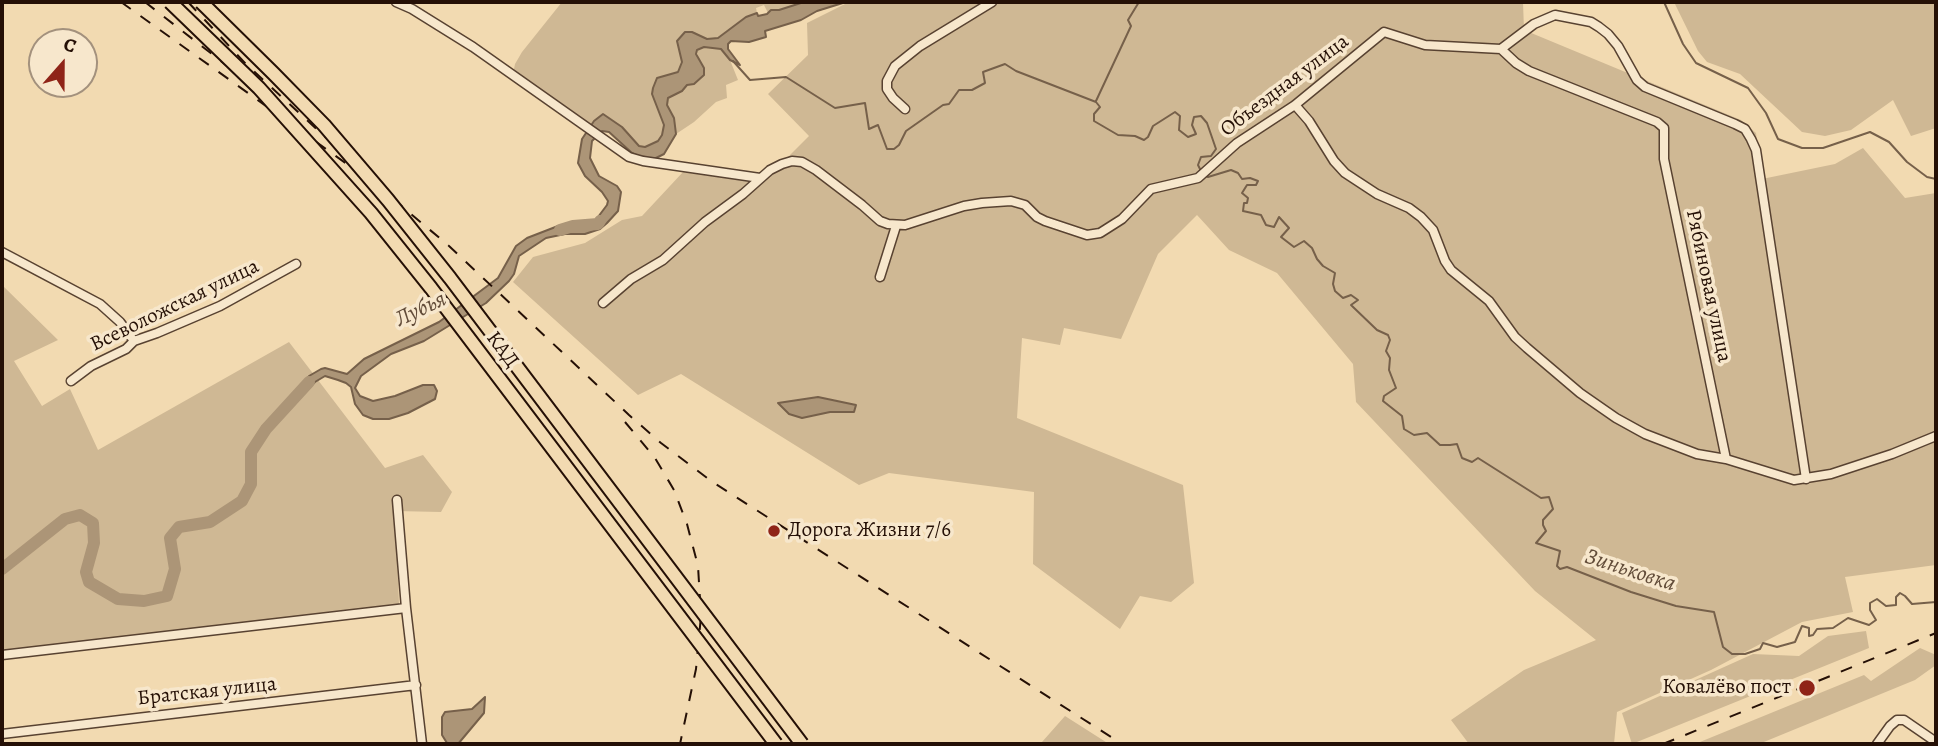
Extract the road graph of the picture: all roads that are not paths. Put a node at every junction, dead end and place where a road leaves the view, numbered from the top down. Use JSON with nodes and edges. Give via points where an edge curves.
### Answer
{"nodes":[{"id":1,"x":170,"y":2,"type":"edge"},
{"id":2,"x":201,"y":2,"type":"edge"},
{"id":3,"x":396,"y":2,"type":"edge"},
{"id":4,"x":992,"y":2,"type":"edge"},
{"id":5,"x":1501,"y":49,"type":"junction"},
{"id":6,"x":1295,"y":105,"type":"junction"},
{"id":7,"x":905,"y":109,"type":"dead end"},
{"id":8,"x":760,"y":178,"type":"junction"},
{"id":9,"x":896,"y":226,"type":"junction"},
{"id":10,"x":2,"y":252,"type":"edge"},
{"id":11,"x":296,"y":264,"type":"dead end"},
{"id":12,"x":880,"y":277,"type":"dead end"},
{"id":13,"x":603,"y":303,"type":"dead end"},
{"id":14,"x":134,"y":341,"type":"junction"},
{"id":15,"x":71,"y":381,"type":"dead end"},
{"id":16,"x":1936,"y":436,"type":"edge"},
{"id":17,"x":1726,"y":459,"type":"junction"},
{"id":18,"x":1806,"y":479,"type":"junction"},
{"id":19,"x":397,"y":500,"type":"dead end"},
{"id":20,"x":407,"y":608,"type":"junction"},
{"id":21,"x":2,"y":655,"type":"edge"},
{"id":22,"x":416,"y":685,"type":"junction"},
{"id":23,"x":2,"y":733,"type":"edge"},
{"id":24,"x":1936,"y":742,"type":"edge"},
{"id":25,"x":422,"y":744,"type":"edge"},
{"id":26,"x":776,"y":744,"type":"edge"},
{"id":27,"x":802,"y":744,"type":"edge"},
{"id":28,"x":1877,"y":744,"type":"edge"}],
"edges":[{"from":1,"to":26,"type":"highway","name":"КАД","bridge":true,"via":[[259,88],[371,213]]},
{"from":2,"to":27,"type":"highway","name":"КАД","bridge":true,"via":[[324,125],[388,200]]},
{"from":3,"to":8,"type":"street","via":[[473,47],[629,157]]},
{"from":4,"to":7,"type":"street","via":[[895,66],[887,89]]},
{"from":5,"to":6,"type":"street","name":"Объездная улица","via":[[1425,45],[1384,32]]},
{"from":5,"to":17,"type":"street","name":"Рябиновая улица","via":[[1529,71],[1664,128],[1664,159]]},
{"from":5,"to":18,"type":"street","via":[[1544,18],[1555,15],[1591,22],[1618,46],[1645,88],[1745,129],[1756,150]]},
{"from":6,"to":9,"type":"street","name":"Объездная улица","via":[[1237,143],[1198,178],[1151,189],[1122,219],[1100,233],[1087,235],[1045,221],[1020,202],[1011,201],[982,202]]},
{"from":6,"to":17,"type":"street","via":[[1345,173],[1421,217],[1433,230],[1451,270],[1489,301],[1527,348],[1580,393],[1645,434],[1697,454]]},
{"from":8,"to":9,"type":"street","via":[[782,163],[802,162],[880,221]]},
{"from":8,"to":13,"type":"street","via":[[663,260]]},
{"from":9,"to":12,"type":"street"},
{"from":10,"to":14,"type":"street","via":[[100,303]]},
{"from":11,"to":14,"type":"street","name":"Всеволожская улица","via":[[220,306]]},
{"from":14,"to":15,"type":"street","name":"Всеволожская улица"},
{"from":16,"to":18,"type":"street"},
{"from":17,"to":18,"type":"street","via":[[1794,480]]},
{"from":19,"to":20,"type":"street"},
{"from":20,"to":21,"type":"street"},
{"from":20,"to":22,"type":"street"},
{"from":22,"to":23,"type":"street","name":"Братская улица"},
{"from":22,"to":25,"type":"street"},
{"from":24,"to":28,"type":"street","via":[[1897,720]]}]}
